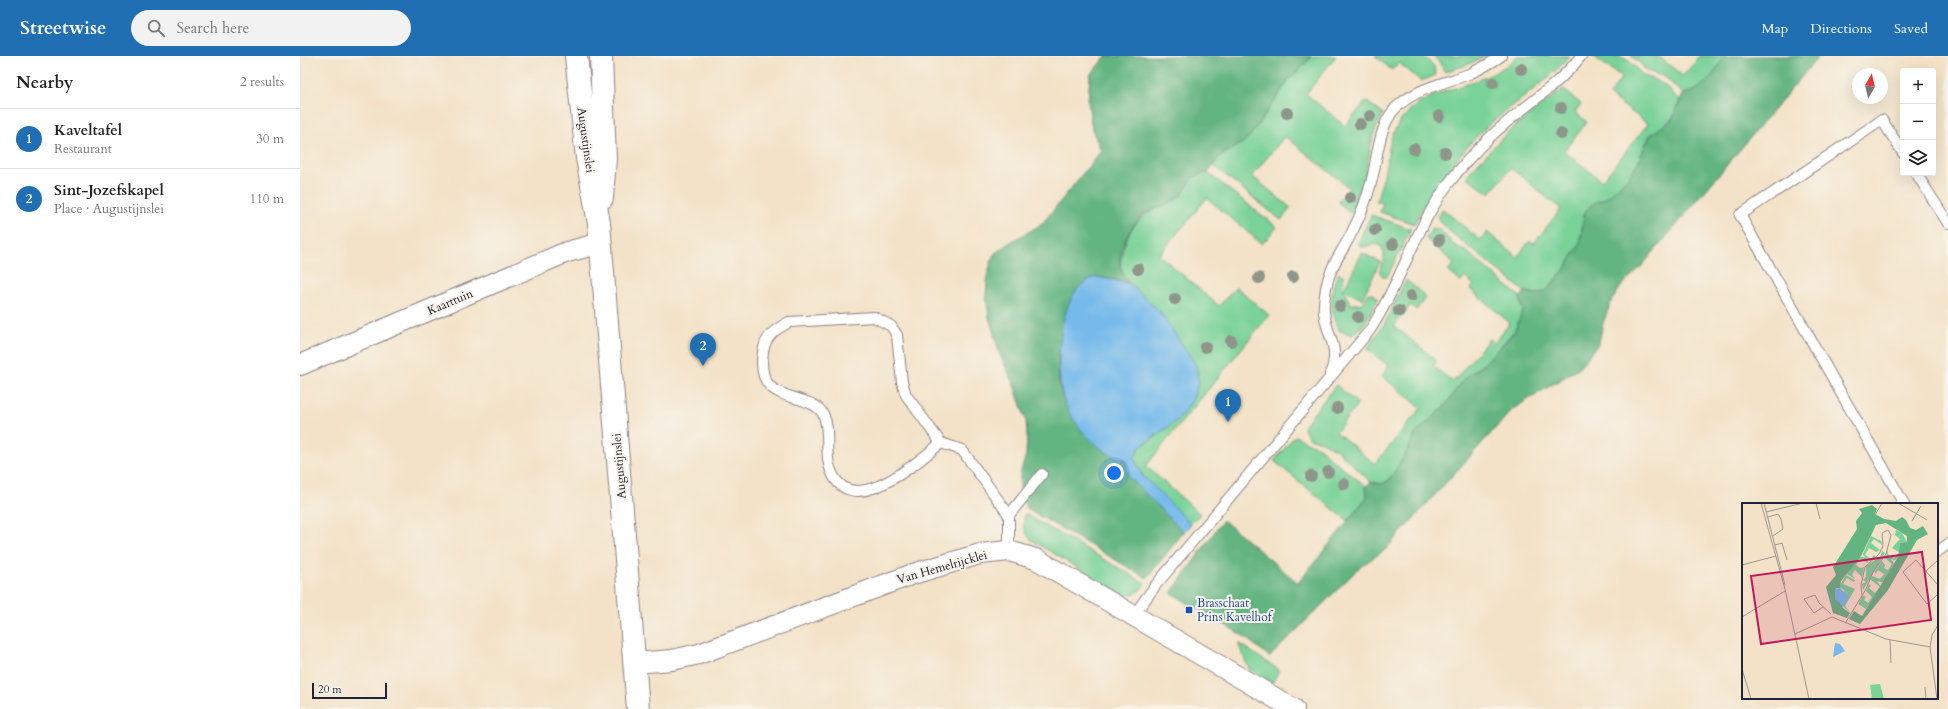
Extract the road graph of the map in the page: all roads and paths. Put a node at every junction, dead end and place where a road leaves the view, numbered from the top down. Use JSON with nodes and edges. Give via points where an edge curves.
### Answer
{"nodes":[{"id":1,"x":576,"y":56,"type":"edge"},
{"id":2,"x":601,"y":56,"type":"edge"},
{"id":3,"x":1501,"y":56,"type":"edge"},
{"id":4,"x":1581,"y":56,"type":"edge"},
{"id":5,"x":1900,"y":148,"type":"edge"},
{"id":6,"x":1918,"y":176,"type":"edge"},
{"id":7,"x":1948,"y":223,"type":"edge"},
{"id":8,"x":600,"y":233,"type":"junction"},
{"id":9,"x":300,"y":365,"type":"edge"},
{"id":10,"x":1329,"y":378,"type":"junction"},
{"id":11,"x":941,"y":443,"type":"junction"},
{"id":12,"x":1042,"y":474,"type":"dead end"},
{"id":13,"x":1903,"y":503,"type":"edge"},
{"id":14,"x":1009,"y":515,"type":"junction"},
{"id":15,"x":1948,"y":544,"type":"edge"},
{"id":16,"x":1009,"y":551,"type":"junction"},
{"id":17,"x":1938,"y":551,"type":"edge"},
{"id":18,"x":1134,"y":615,"type":"junction"},
{"id":19,"x":635,"y":664,"type":"junction"},
{"id":20,"x":638,"y":709,"type":"edge"},
{"id":21,"x":1294,"y":709,"type":"edge"}],
"edges":[{"from":1,"to":8,"type":"street","name":"Augustijnslei","via":[[587,158]]},
{"from":2,"to":8,"type":"street","name":"Augustijnslei","via":[[605,159]]},
{"from":3,"to":10,"type":"lane","via":[[1469,74],[1414,94],[1398,105],[1387,121],[1362,210],[1354,230],[1334,261],[1327,280],[1324,312],[1335,354]]},
{"from":4,"to":10,"type":"lane","via":[[1554,84],[1485,141],[1455,175],[1419,229],[1380,316]]},
{"from":5,"to":13,"type":"lane","via":[[1882,120],[1740,215]]},
{"from":6,"to":7,"type":"lane"},
{"from":8,"to":9,"type":"street","name":"Kaarttuin","via":[[567,252]]},
{"from":8,"to":19,"type":"street","name":"Augustijnslei"},
{"from":10,"to":18,"type":"lane"},
{"from":11,"to":11,"type":"lane","via":[[903,389],[898,335],[883,320],[874,316],[789,322],[770,335],[764,344],[763,368],[773,389],[784,396],[817,406],[822,414],[825,421],[829,467],[839,483],[846,488],[865,491],[875,488]]},
{"from":11,"to":14,"type":"lane","via":[[962,450]]},
{"from":12,"to":14,"type":"lane"},
{"from":14,"to":16,"type":"lane"},
{"from":15,"to":17,"type":"lane"},
{"from":16,"to":18,"type":"street","name":"Van Hemelrijcklei","via":[[1036,559]]},
{"from":16,"to":19,"type":"street","name":"Van Hemelrijcklei","via":[[980,554],[912,574],[699,654]]},
{"from":18,"to":21,"type":"street","name":"Van Hemelrijcklei"},
{"from":19,"to":20,"type":"street","name":"Augustijnslei"}]}
